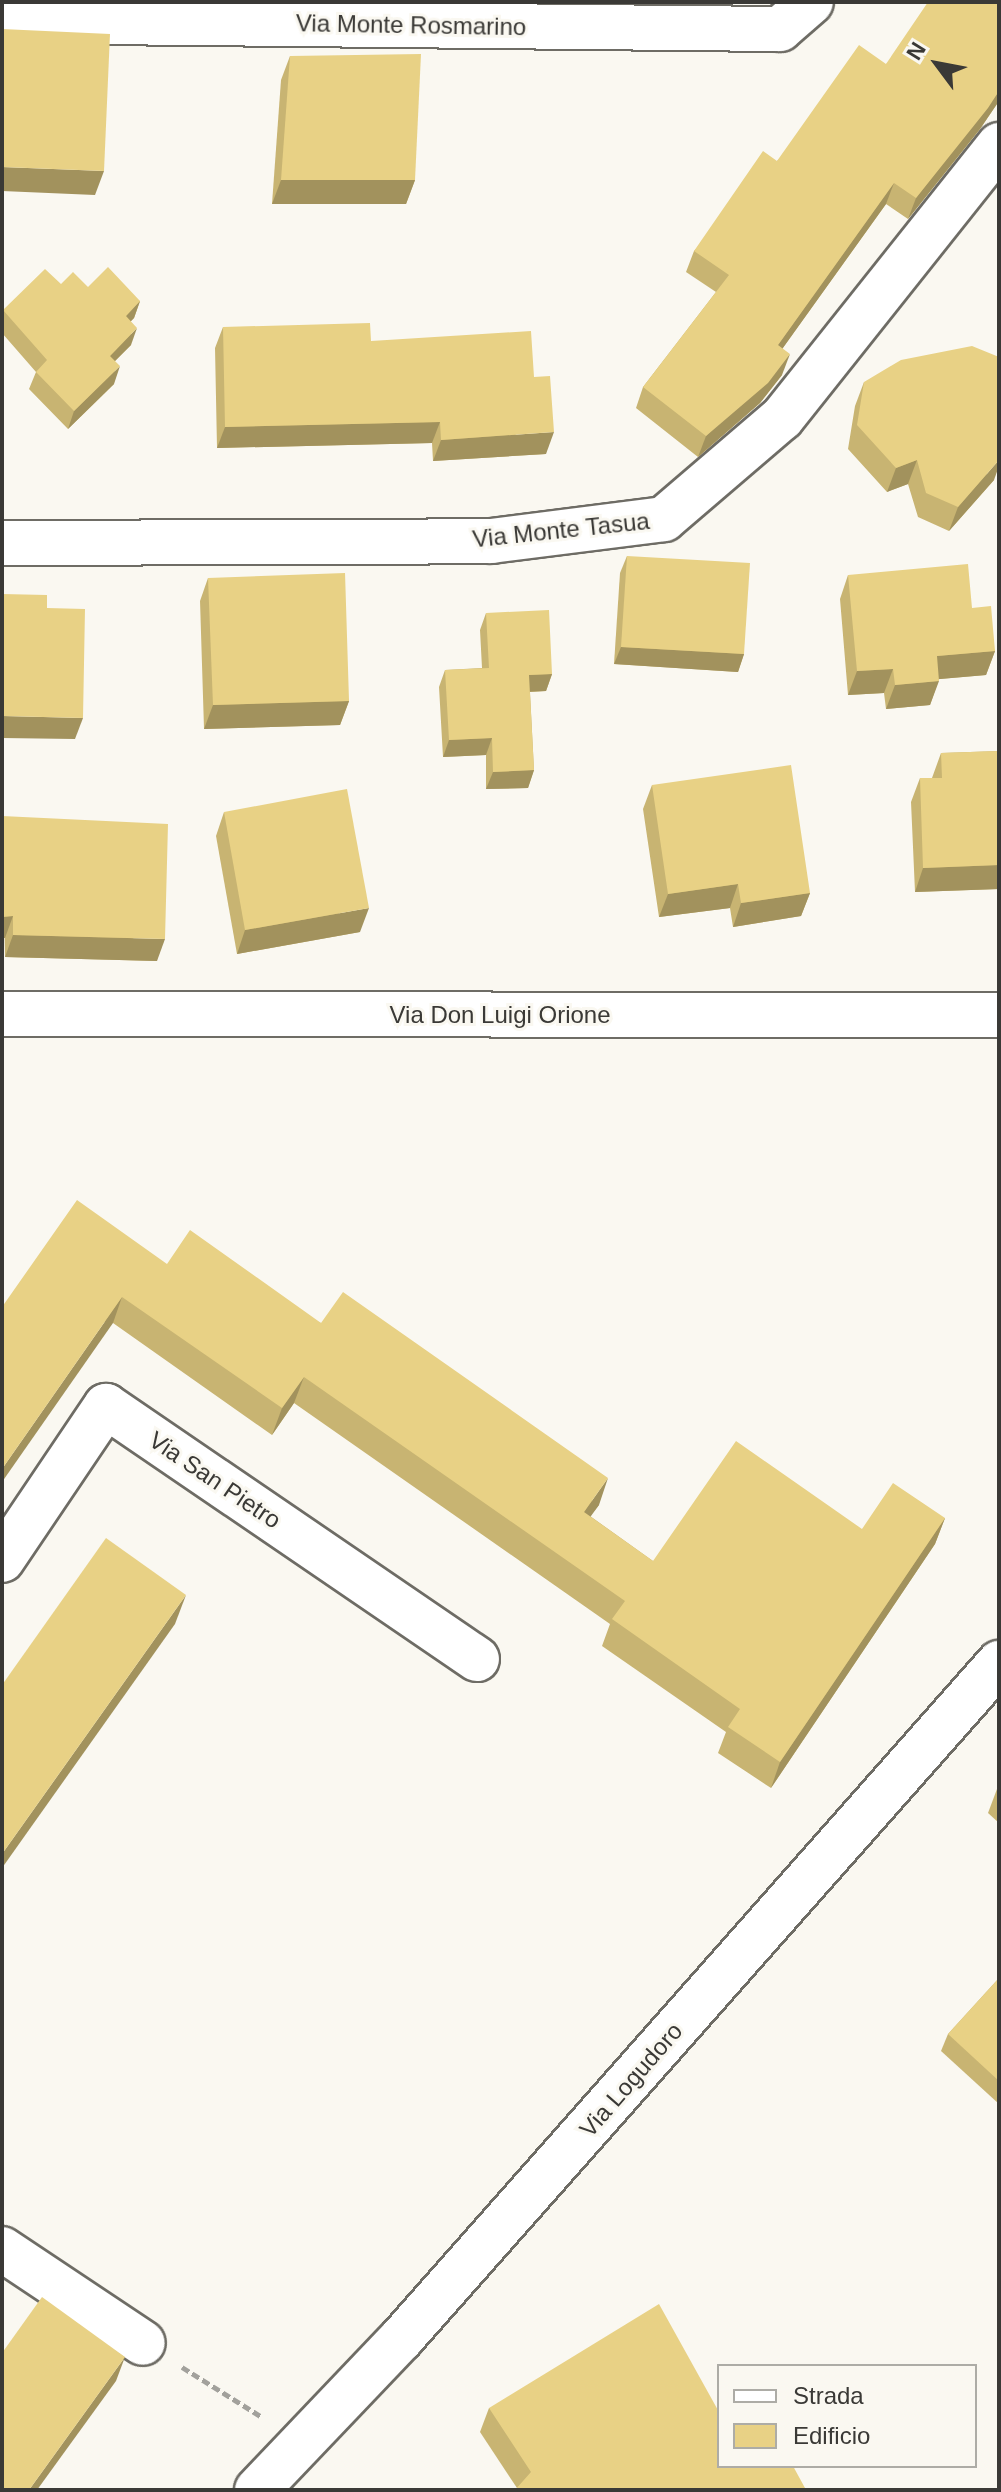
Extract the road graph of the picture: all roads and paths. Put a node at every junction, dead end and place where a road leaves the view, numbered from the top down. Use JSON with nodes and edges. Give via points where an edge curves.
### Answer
{"nodes":[{"id":1,"x":811,"y":2,"type":"edge"},
{"id":2,"x":2,"y":21,"type":"edge"},
{"id":3,"x":999,"y":145,"type":"edge"},
{"id":4,"x":2,"y":543,"type":"edge"},
{"id":5,"x":999,"y":1015,"type":"edge"},
{"id":6,"x":7,"y":1021,"type":"edge"},
{"id":7,"x":2,"y":1560,"type":"edge"},
{"id":8,"x":477,"y":1659,"type":"dead end"},
{"id":9,"x":999,"y":1663,"type":"edge"},
{"id":10,"x":2,"y":2249,"type":"edge"},
{"id":11,"x":143,"y":2343,"type":"joint"},
{"id":12,"x":299,"y":2440,"type":"junction"},
{"id":13,"x":257,"y":2490,"type":"edge"}],
"edges":[{"from":1,"to":2,"type":"street","name":"Via Monte Rosmarino","via":[[780,29]]},
{"from":3,"to":4,"type":"street","name":"Via Monte Tasua","via":[[782,418],[664,519],[491,541]]},
{"from":5,"to":6,"type":"street","name":"Via Don Luigi Orione"},
{"from":7,"to":8,"type":"street","name":"Via San Pietro","via":[[106,1406]]},
{"from":9,"to":12,"type":"street","name":"Via Logudoro","via":[[401,2339]]},
{"from":10,"to":11,"type":"street"},
{"from":11,"to":12,"type":"path"},
{"from":12,"to":13,"type":"street","name":"Via Logudoro"}]}
